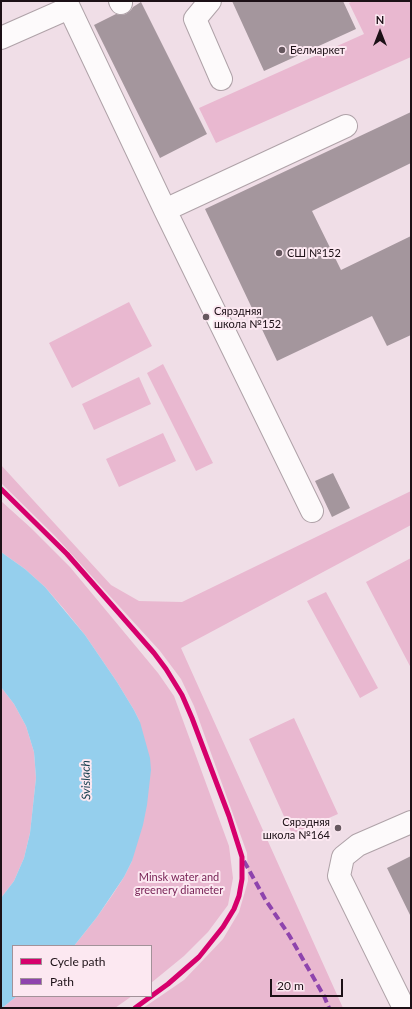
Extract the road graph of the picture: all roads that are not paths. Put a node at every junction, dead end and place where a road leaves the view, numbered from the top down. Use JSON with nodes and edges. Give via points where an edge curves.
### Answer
{"nodes":[{"id":1,"x":210,"y":1,"type":"edge"},
{"id":2,"x":68,"y":4,"type":"edge"},
{"id":3,"x":1,"y":38,"type":"edge"},
{"id":4,"x":221,"y":79,"type":"dead end"},
{"id":5,"x":346,"y":126,"type":"dead end"},
{"id":6,"x":165,"y":210,"type":"junction"},
{"id":7,"x":312,"y":512,"type":"dead end"},
{"id":8,"x":411,"y":822,"type":"edge"},
{"id":9,"x":404,"y":1008,"type":"edge"}],
"edges":[{"from":1,"to":4,"type":"lane","via":[[195,19]]},
{"from":2,"to":3,"type":"lane"},
{"from":2,"to":6,"type":"lane"},
{"from":5,"to":6,"type":"lane"},
{"from":6,"to":7,"type":"lane"},
{"from":8,"to":9,"type":"lane","via":[[358,845],[343,857],[339,876]]}]}
